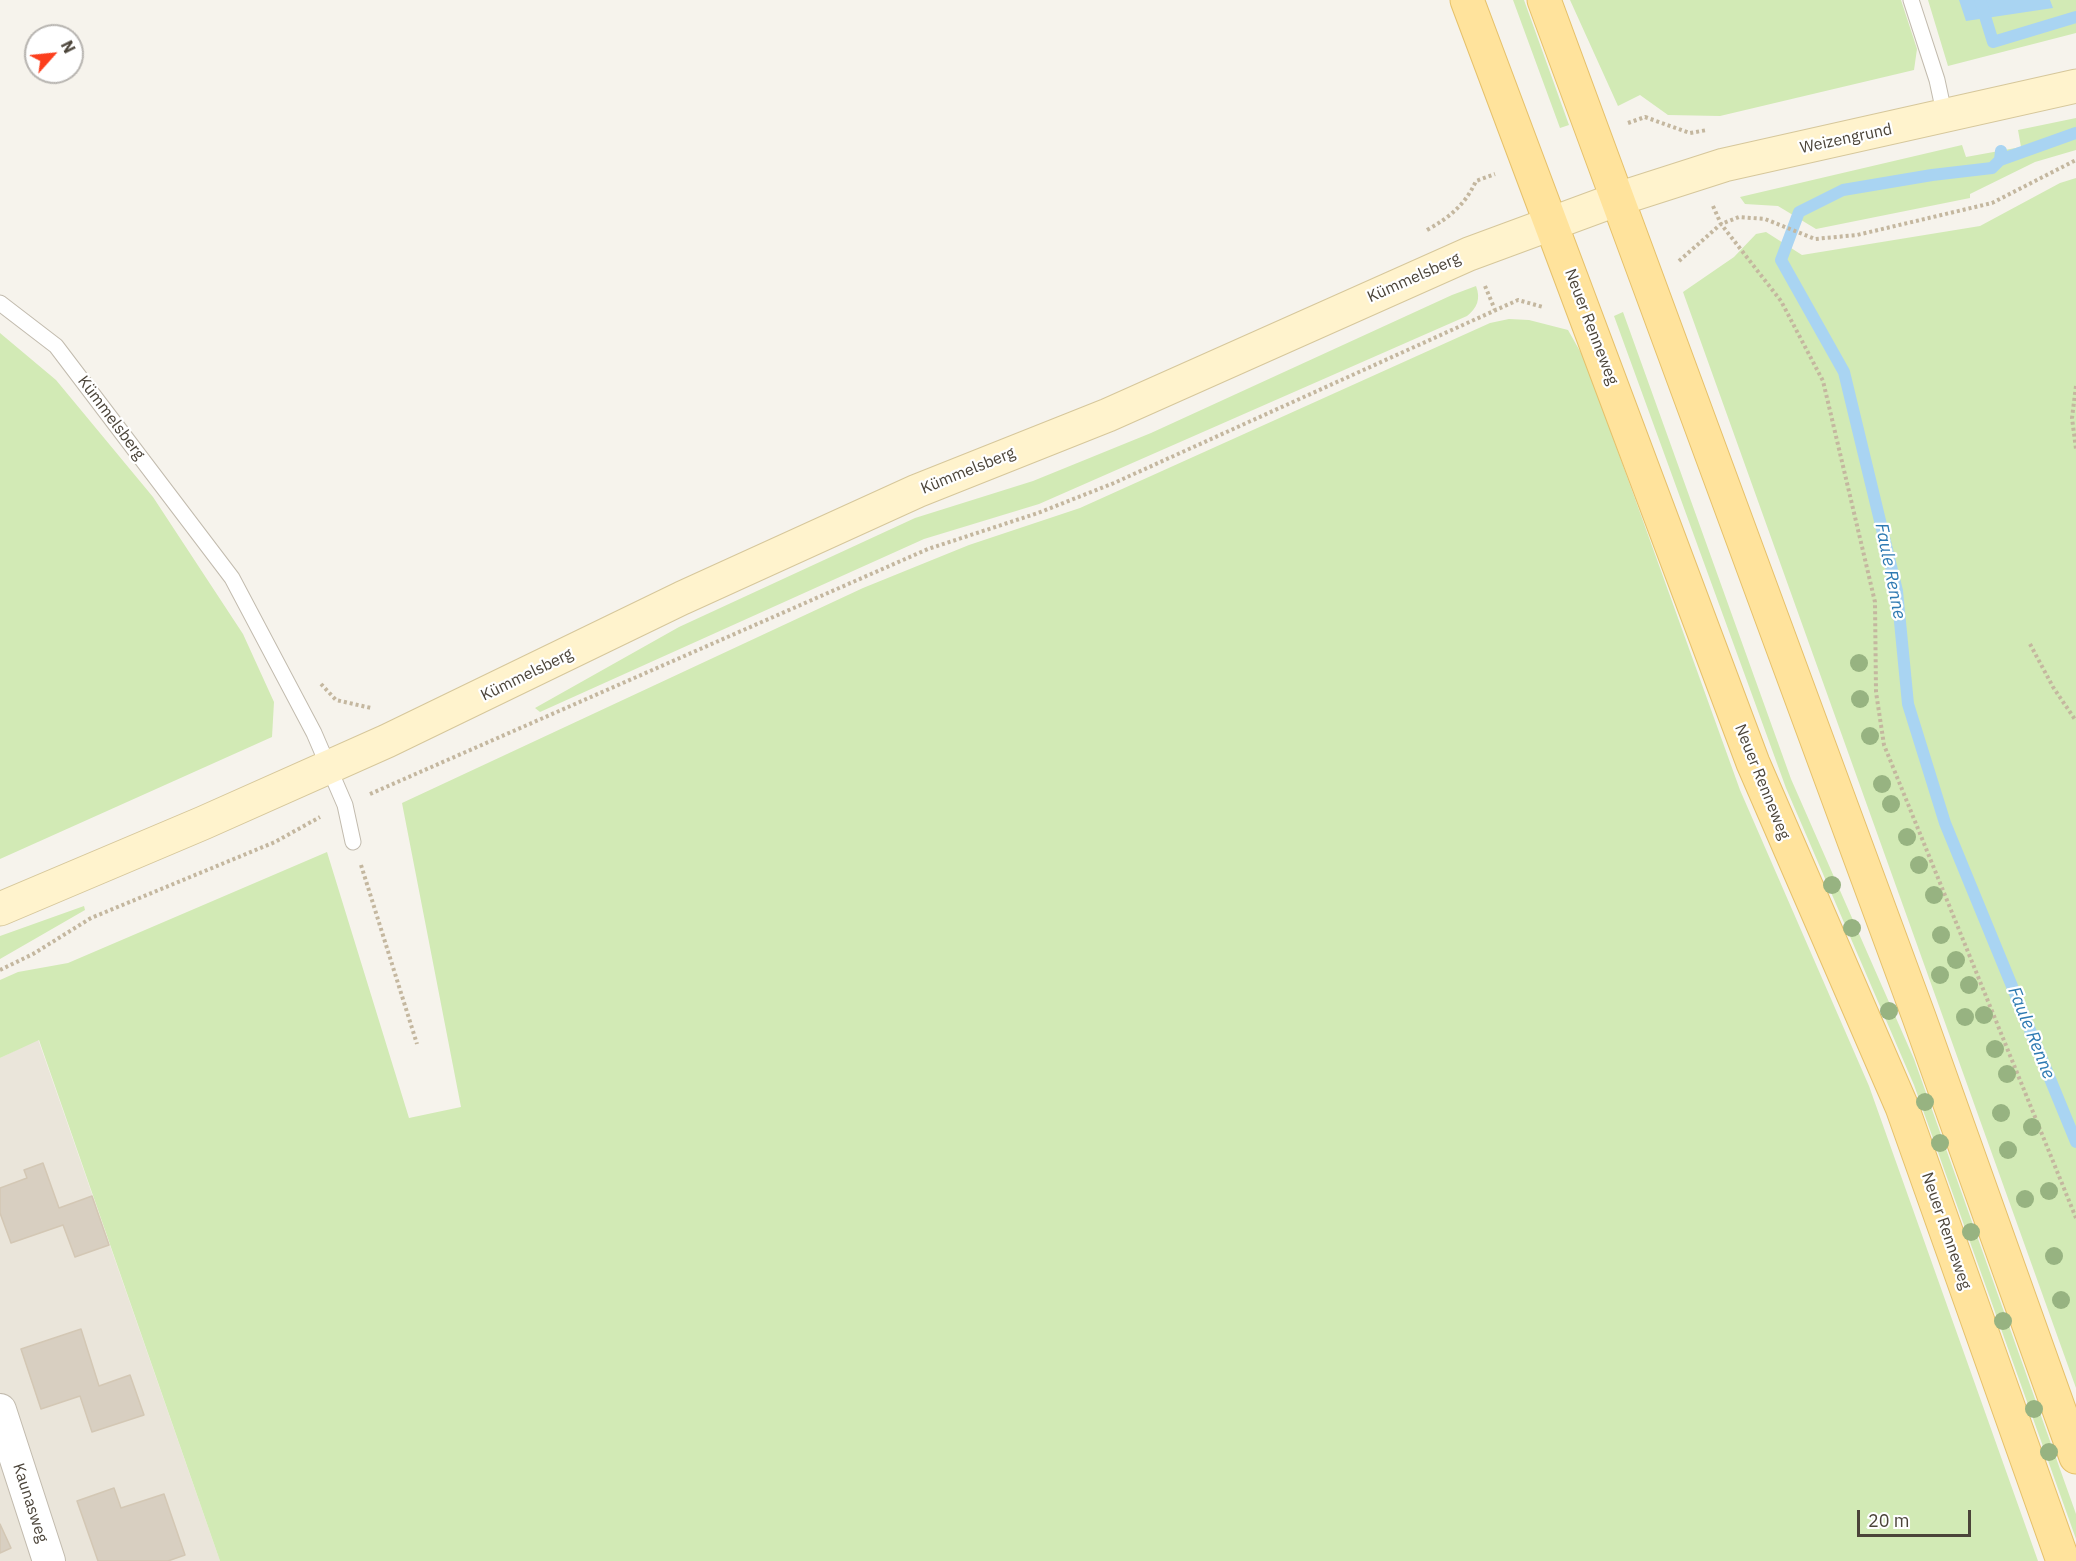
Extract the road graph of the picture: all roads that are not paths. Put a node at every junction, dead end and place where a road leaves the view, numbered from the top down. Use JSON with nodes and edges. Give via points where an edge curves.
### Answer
{"nodes":[{"id":1,"x":1467,"y":0,"type":"edge"},
{"id":2,"x":1544,"y":0,"type":"edge"},
{"id":3,"x":1911,"y":0,"type":"edge"},
{"id":4,"x":2076,"y":86,"type":"edge"},
{"id":5,"x":1945,"y":117,"type":"junction"},
{"id":6,"x":1618,"y":199,"type":"junction"},
{"id":7,"x":1552,"y":223,"type":"junction"},
{"id":8,"x":0,"y":303,"type":"edge"},
{"id":9,"x":329,"y":767,"type":"junction"},
{"id":10,"x":353,"y":842,"type":"road end"},
{"id":11,"x":0,"y":909,"type":"edge"},
{"id":12,"x":0,"y":1410,"type":"edge"},
{"id":13,"x":2076,"y":1457,"type":"edge"},
{"id":14,"x":50,"y":1561,"type":"edge"},
{"id":15,"x":2062,"y":1561,"type":"edge"}],
"edges":[{"from":1,"to":7,"type":"main road","name":"Neuer Renneweg"},
{"from":2,"to":6,"type":"main road"},
{"from":3,"to":5,"type":"lane"},
{"from":4,"to":5,"type":"main road","name":"Weizengrund"},
{"from":5,"to":6,"type":"main road","name":"Weizengrund","via":[[1725,165]]},
{"from":6,"to":7,"type":"main road","name":"Kümmelsberg"},
{"from":6,"to":13,"type":"main road"},
{"from":7,"to":9,"type":"main road","name":"Kümmelsberg","via":[[1436,268],[1108,415],[917,491]]},
{"from":7,"to":15,"type":"main road","name":"Neuer Renneweg","via":[[1753,763],[1902,1107]]},
{"from":8,"to":9,"type":"lane","name":"Kümmelsberg","via":[[56,346],[232,578],[292,687]]},
{"from":9,"to":10,"type":"lane","via":[[345,805]]},
{"from":9,"to":11,"type":"main road","name":"Kümmelsberg"},
{"from":12,"to":14,"type":"street","name":"Kaunasweg"}]}
